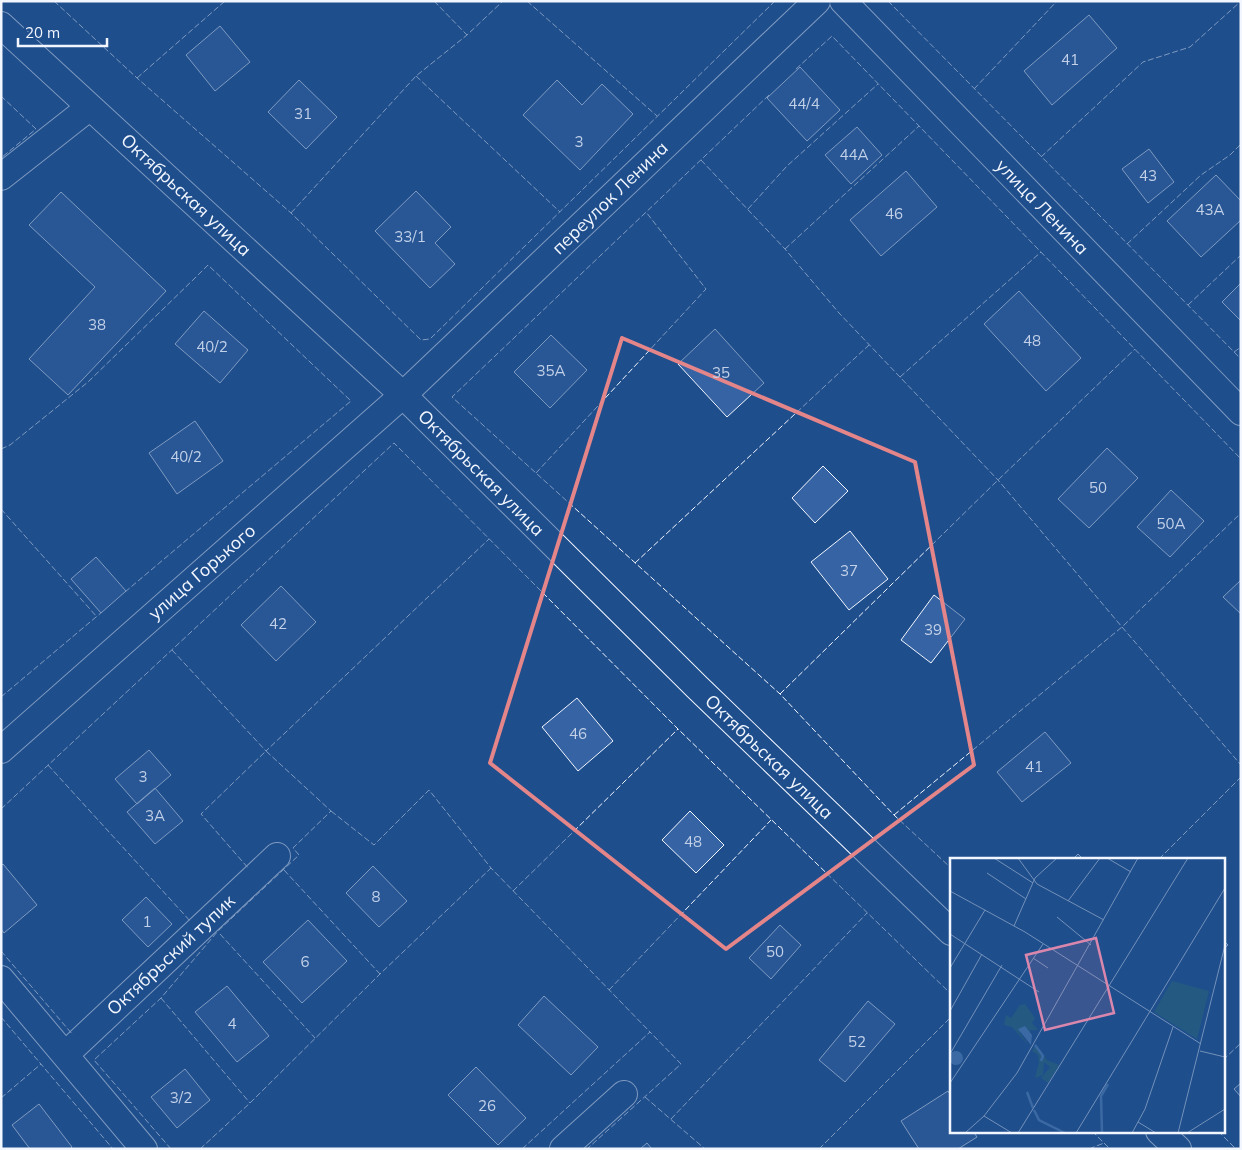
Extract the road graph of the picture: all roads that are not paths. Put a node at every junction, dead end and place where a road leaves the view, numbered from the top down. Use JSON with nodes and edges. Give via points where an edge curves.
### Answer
{"nodes":[{"id":1,"x":817,"y":1,"type":"edge"},
{"id":2,"x":843,"y":1,"type":"edge"},
{"id":3,"x":1,"y":25,"type":"edge"},
{"id":4,"x":90,"y":106,"type":"junction"},
{"id":5,"x":1,"y":178,"type":"edge"},
{"id":6,"x":403,"y":395,"type":"junction"},
{"id":7,"x":1241,"y":412,"type":"edge"},
{"id":8,"x":1,"y":750,"type":"edge"},
{"id":9,"x":278,"y":856,"type":"dead end"},
{"id":10,"x":950,"y":931,"type":"edge"},
{"id":11,"x":1,"y":979,"type":"edge"},
{"id":12,"x":65,"y":1055,"type":"junction"},
{"id":13,"x":624,"y":1094,"type":"dead end"},
{"id":14,"x":1160,"y":1132,"type":"edge"},
{"id":15,"x":144,"y":1149,"type":"edge"},
{"id":16,"x":563,"y":1149,"type":"edge"},
{"id":17,"x":1178,"y":1149,"type":"edge"}],
"edges":[{"from":1,"to":6,"type":"street","name":"переулок Ленина"},
{"from":2,"to":7,"type":"street","name":"улица Ленина"},
{"from":3,"to":4,"type":"street","name":"Октябрьская улица"},
{"from":4,"to":5,"type":"street"},
{"from":4,"to":6,"type":"street","name":"Октябрьская улица"},
{"from":6,"to":8,"type":"street","name":"улица Горького"},
{"from":6,"to":10,"type":"street","name":"Октябрьская улица","via":[[696,687]]},
{"from":9,"to":12,"type":"street","name":"Октябрьский тупик"},
{"from":11,"to":12,"type":"street"},
{"from":12,"to":15,"type":"street"},
{"from":13,"to":16,"type":"street"},
{"from":14,"to":17,"type":"street"}]}
